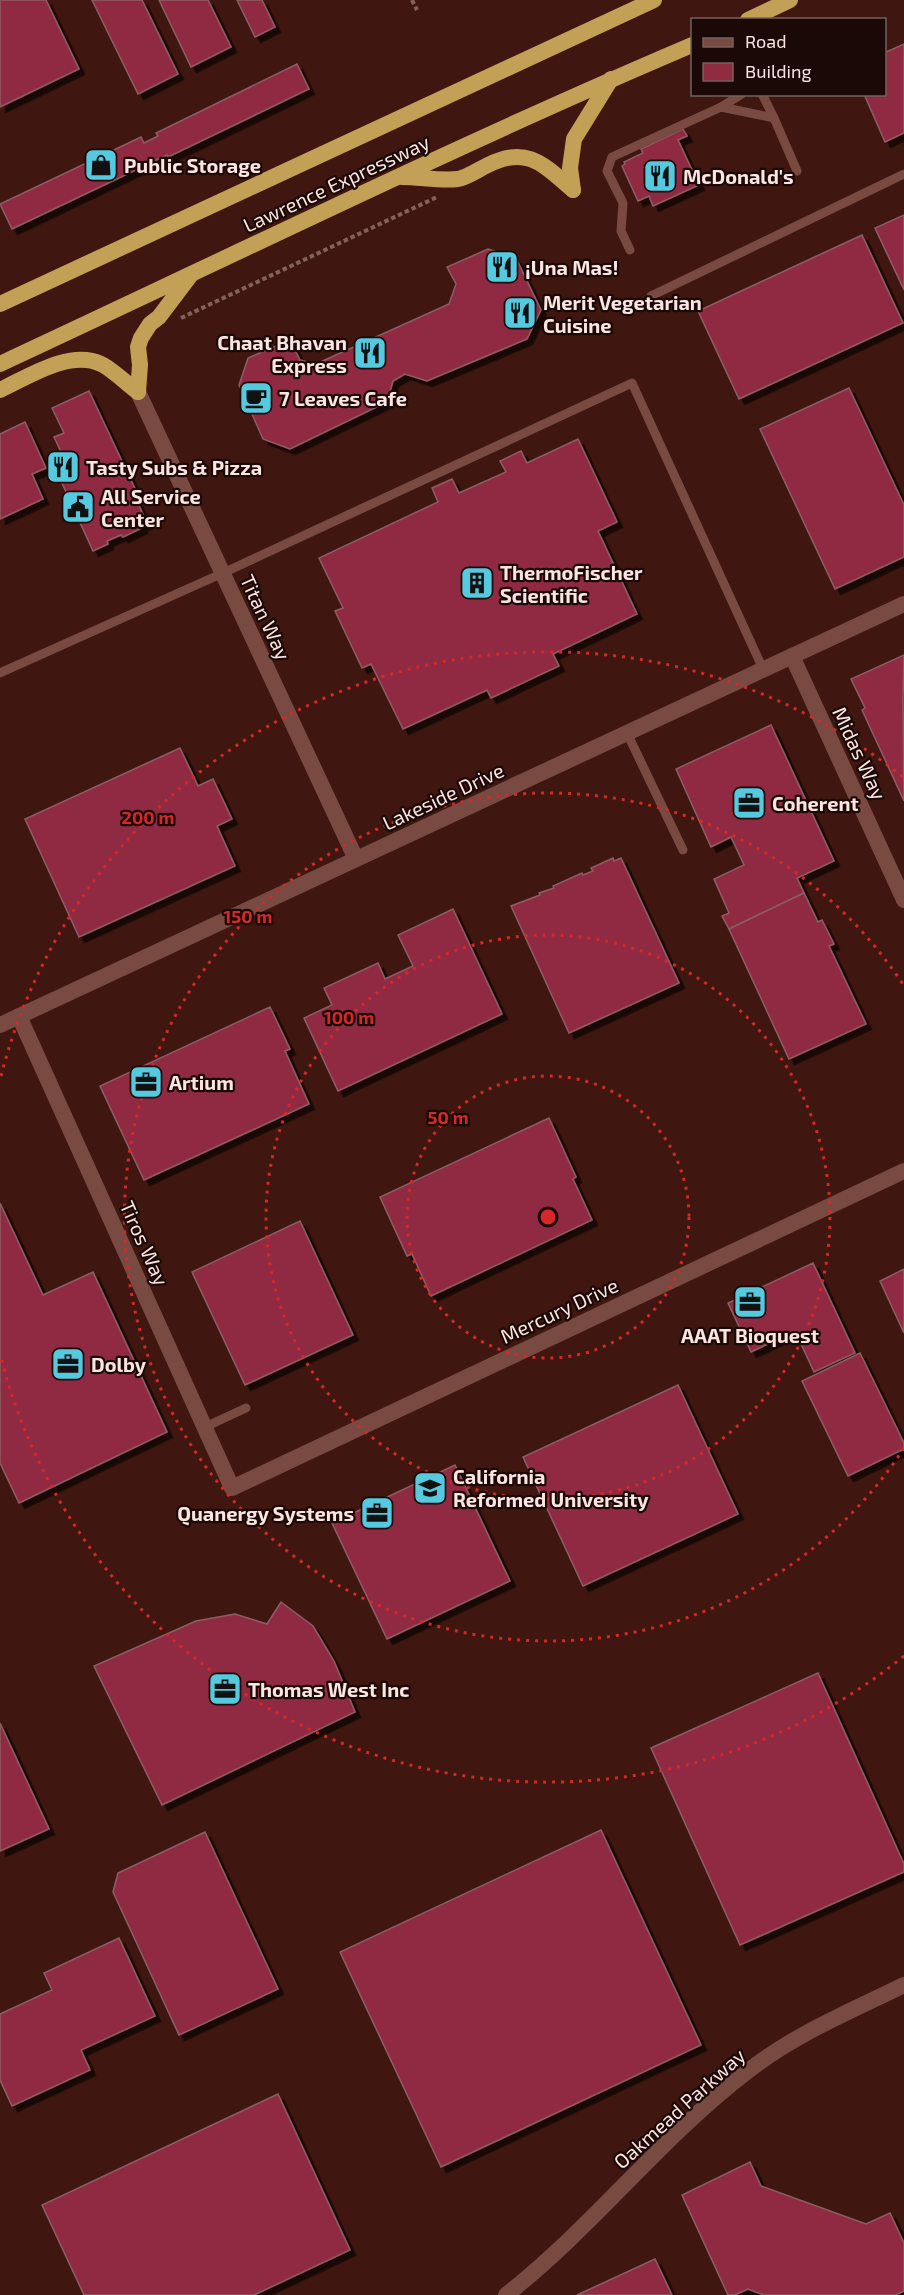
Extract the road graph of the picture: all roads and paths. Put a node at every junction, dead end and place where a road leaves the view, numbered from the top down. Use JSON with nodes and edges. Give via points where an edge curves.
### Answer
{"nodes":[{"id":1,"x":412,"y":0,"type":"edge"},
{"id":2,"x":654,"y":0,"type":"edge"},
{"id":3,"x":790,"y":0,"type":"edge"},
{"id":4,"x":417,"y":10,"type":"dead end"},
{"id":5,"x":752,"y":18,"type":"edge"},
{"id":6,"x":691,"y":46,"type":"edge"},
{"id":7,"x":611,"y":79,"type":"junction"},
{"id":8,"x":739,"y":96,"type":"edge"},
{"id":9,"x":763,"y":96,"type":"edge"},
{"id":10,"x":721,"y":107,"type":"junction"},
{"id":11,"x":774,"y":118,"type":"junction"},
{"id":12,"x":797,"y":171,"type":"dead end"},
{"id":13,"x":904,"y":174,"type":"edge"},
{"id":14,"x":398,"y":177,"type":"junction"},
{"id":15,"x":443,"y":194,"type":"dead end"},
{"id":16,"x":630,"y":250,"type":"dead end"},
{"id":17,"x":191,"y":275,"type":"junction"},
{"id":18,"x":651,"y":296,"type":"dead end"},
{"id":19,"x":0,"y":304,"type":"edge"},
{"id":20,"x":176,"y":321,"type":"dead end"},
{"id":21,"x":0,"y":364,"type":"edge"},
{"id":22,"x":0,"y":390,"type":"edge"},
{"id":23,"x":138,"y":392,"type":"junction"},
{"id":24,"x":223,"y":573,"type":"junction"},
{"id":25,"x":904,"y":604,"type":"edge"},
{"id":26,"x":792,"y":656,"type":"junction"},
{"id":27,"x":764,"y":669,"type":"junction"},
{"id":28,"x":0,"y":673,"type":"edge"},
{"id":29,"x":627,"y":733,"type":"junction"},
{"id":30,"x":683,"y":850,"type":"dead end"},
{"id":31,"x":356,"y":859,"type":"junction"},
{"id":32,"x":904,"y":900,"type":"edge"},
{"id":33,"x":19,"y":1016,"type":"junction"},
{"id":34,"x":0,"y":1025,"type":"edge"},
{"id":35,"x":904,"y":1171,"type":"edge"},
{"id":36,"x":246,"y":1408,"type":"dead end"},
{"id":37,"x":205,"y":1427,"type":"junction"},
{"id":38,"x":232,"y":1488,"type":"joint"},
{"id":39,"x":904,"y":1985,"type":"edge"},
{"id":40,"x":506,"y":2295,"type":"edge"}],
"edges":[{"from":1,"to":4,"type":"path"},
{"from":2,"to":19,"type":"highway","name":"Lawrence Expressway"},
{"from":3,"to":5,"type":"highway"},
{"from":6,"to":7,"type":"highway","name":"Lawrence Expressway"},
{"from":7,"to":14,"type":"highway","name":"Lawrence Expressway"},
{"from":7,"to":14,"type":"highway","via":[[574,139],[570,168],[573,190],[546,167],[524,156],[497,160],[459,178]]},
{"from":8,"to":10,"type":"lane"},
{"from":9,"to":11,"type":"lane"},
{"from":10,"to":11,"type":"lane"},
{"from":10,"to":16,"type":"lane","via":[[612,157],[608,171],[623,203],[621,231]]},
{"from":11,"to":12,"type":"lane"},
{"from":13,"to":18,"type":"lane"},
{"from":14,"to":17,"type":"highway","name":"Lawrence Expressway"},
{"from":15,"to":20,"type":"path"},
{"from":17,"to":21,"type":"highway","name":"Lawrence Expressway"},
{"from":17,"to":23,"type":"highway","via":[[141,338]]},
{"from":22,"to":23,"type":"highway","via":[[57,364],[92,360],[112,370]]},
{"from":23,"to":24,"type":"street","name":"Titan Way"},
{"from":24,"to":27,"type":"lane","via":[[632,383]]},
{"from":24,"to":28,"type":"lane"},
{"from":24,"to":31,"type":"street","name":"Titan Way"},
{"from":25,"to":26,"type":"street","name":"Lakeside Drive"},
{"from":26,"to":27,"type":"street","name":"Lakeside Drive"},
{"from":26,"to":32,"type":"street","name":"Midas Way"},
{"from":27,"to":29,"type":"street","name":"Lakeside Drive"},
{"from":29,"to":30,"type":"lane"},
{"from":29,"to":31,"type":"street","name":"Lakeside Drive"},
{"from":31,"to":33,"type":"street","name":"Lakeside Drive"},
{"from":33,"to":34,"type":"street","name":"Lakeside Drive"},
{"from":33,"to":37,"type":"street","name":"Tiros Way"},
{"from":35,"to":38,"type":"street","name":"Mercury Drive"},
{"from":36,"to":37,"type":"lane"},
{"from":37,"to":38,"type":"street","name":"Tiros Way"},
{"from":39,"to":40,"type":"street","name":"Oakmead Parkway","via":[[816,2028],[748,2070],[680,2131],[552,2258]]}]}
